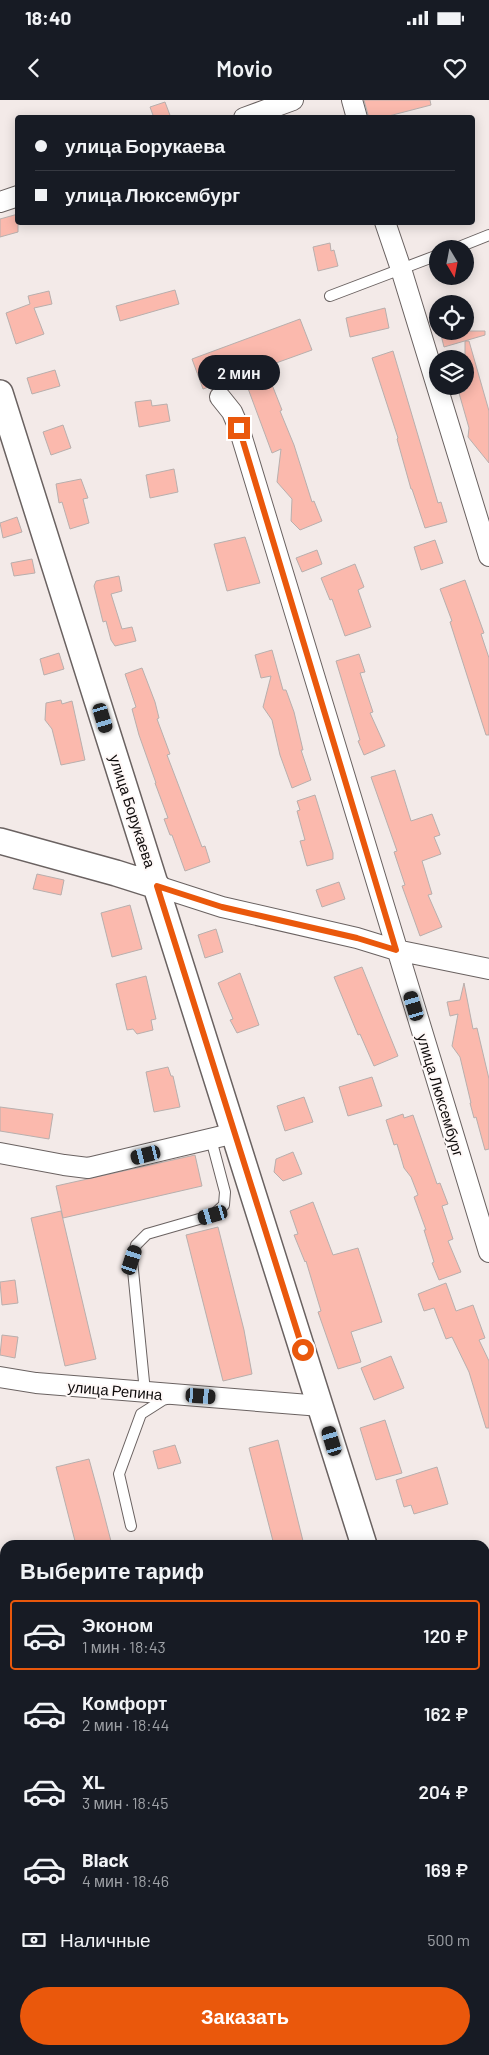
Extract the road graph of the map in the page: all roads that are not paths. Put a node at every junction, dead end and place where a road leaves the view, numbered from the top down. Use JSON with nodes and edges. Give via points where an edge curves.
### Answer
{"nodes":[{"id":1,"x":293,"y":100,"type":"edge"},
{"id":2,"x":352,"y":100,"type":"edge"},
{"id":3,"x":252,"y":115,"type":"edge"},
{"id":4,"x":356,"y":115,"type":"edge"},
{"id":5,"x":15,"y":197,"type":"edge"},
{"id":6,"x":0,"y":202,"type":"edge"},
{"id":7,"x":386,"y":225,"type":"edge"},
{"id":8,"x":489,"y":236,"type":"edge"},
{"id":9,"x":474,"y":242,"type":"edge"},
{"id":10,"x":429,"y":258,"type":"edge"},
{"id":11,"x":401,"y":268,"type":"junction"},
{"id":12,"x":330,"y":296,"type":"dead end"},
{"id":13,"x":0,"y":392,"type":"edge"},
{"id":14,"x":220,"y":397,"type":"dead end"},
{"id":15,"x":489,"y":556,"type":"edge"},
{"id":16,"x":0,"y":841,"type":"edge"},
{"id":17,"x":157,"y":886,"type":"junction"},
{"id":18,"x":396,"y":950,"type":"junction"},
{"id":19,"x":489,"y":969,"type":"edge"},
{"id":20,"x":223,"y":1136,"type":"junction"},
{"id":21,"x":0,"y":1153,"type":"edge"},
{"id":22,"x":489,"y":1252,"type":"edge"},
{"id":23,"x":0,"y":1377,"type":"edge"},
{"id":24,"x":145,"y":1392,"type":"junction"},
{"id":25,"x":184,"y":1395,"type":"junction"},
{"id":26,"x":321,"y":1406,"type":"junction"},
{"id":27,"x":131,"y":1526,"type":"dead end"},
{"id":28,"x":362,"y":1540,"type":"edge"}],
"edges":[{"from":1,"to":3,"type":"street"},
{"from":2,"to":4,"type":"street"},
{"from":5,"to":6,"type":"street"},
{"from":7,"to":11,"type":"street"},
{"from":8,"to":9,"type":"lane"},
{"from":10,"to":11,"type":"lane"},
{"from":11,"to":12,"type":"lane"},
{"from":11,"to":15,"type":"street"},
{"from":13,"to":17,"type":"street","name":"улица Борукаева"},
{"from":14,"to":18,"type":"street","name":"улица Люксембург","via":[[239,428]]},
{"from":16,"to":17,"type":"street"},
{"from":17,"to":18,"type":"street","via":[[222,907]]},
{"from":17,"to":20,"type":"street","name":"улица Борукаева"},
{"from":18,"to":19,"type":"street"},
{"from":18,"to":22,"type":"street","name":"улица Люксембург"},
{"from":20,"to":21,"type":"street","via":[[88,1168]]},
{"from":20,"to":24,"type":"lane","via":[[224,1206],[213,1215],[147,1234],[136,1246],[132,1260]]},
{"from":20,"to":26,"type":"street","name":"улица Борукаева"},
{"from":23,"to":24,"type":"street","name":"улица Репина"},
{"from":24,"to":25,"type":"street","name":"улица Репина"},
{"from":25,"to":26,"type":"street","name":"улица Репина"},
{"from":25,"to":27,"type":"lane","via":[[163,1400],[140,1414],[119,1474]]},
{"from":26,"to":28,"type":"street","name":"улица Борукаева"}]}
